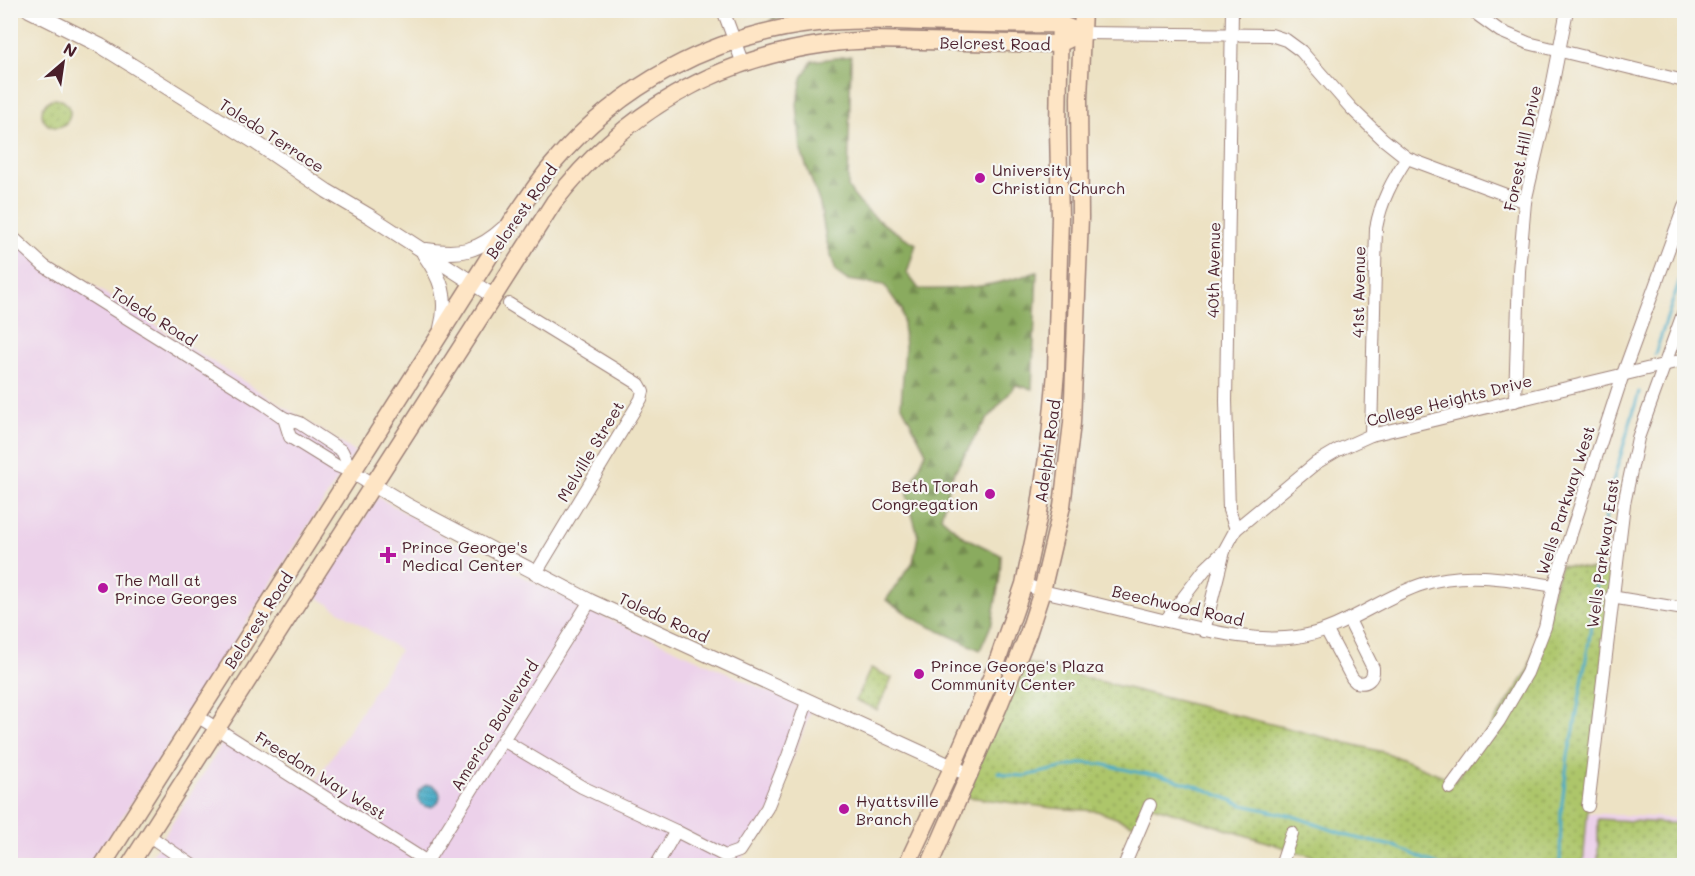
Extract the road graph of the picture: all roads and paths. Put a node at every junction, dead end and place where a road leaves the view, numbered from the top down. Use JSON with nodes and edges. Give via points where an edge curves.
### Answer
{"nodes":[{"id":1,"x":28,"y":10,"type":"edge"},
{"id":2,"x":723,"y":10,"type":"edge"},
{"id":3,"x":1036,"y":10,"type":"edge"},
{"id":4,"x":1083,"y":10,"type":"edge"},
{"id":5,"x":1232,"y":10,"type":"edge"},
{"id":6,"x":1471,"y":10,"type":"edge"},
{"id":7,"x":1567,"y":10,"type":"edge"},
{"id":8,"x":1060,"y":17,"type":"edge"},
{"id":9,"x":1008,"y":24,"type":"junction"},
{"id":10,"x":1082,"y":33,"type":"junction"},
{"id":11,"x":1232,"y":35,"type":"junction"},
{"id":12,"x":734,"y":40,"type":"junction"},
{"id":13,"x":1059,"y":44,"type":"junction"},
{"id":14,"x":1559,"y":51,"type":"junction"},
{"id":15,"x":743,"y":64,"type":"junction"},
{"id":16,"x":1684,"y":81,"type":"edge"},
{"id":17,"x":1407,"y":158,"type":"junction"},
{"id":18,"x":1525,"y":202,"type":"junction"},
{"id":19,"x":1684,"y":207,"type":"edge"},
{"id":20,"x":512,"y":221,"type":"junction"},
{"id":21,"x":10,"y":235,"type":"edge"},
{"id":22,"x":422,"y":249,"type":"junction"},
{"id":23,"x":472,"y":282,"type":"junction"},
{"id":24,"x":494,"y":296,"type":"junction"},
{"id":25,"x":509,"y":304,"type":"dead end"},
{"id":26,"x":1684,"y":311,"type":"edge"},
{"id":27,"x":440,"y":333,"type":"junction"},
{"id":28,"x":1684,"y":360,"type":"edge"},
{"id":29,"x":1665,"y":364,"type":"junction"},
{"id":30,"x":1623,"y":374,"type":"junction"},
{"id":31,"x":1515,"y":401,"type":"junction"},
{"id":32,"x":1371,"y":435,"type":"junction"},
{"id":33,"x":352,"y":472,"type":"junction"},
{"id":34,"x":373,"y":484,"type":"junction"},
{"id":35,"x":1236,"y":529,"type":"junction"},
{"id":36,"x":1224,"y":550,"type":"junction"},
{"id":37,"x":536,"y":573,"type":"junction"},
{"id":38,"x":1024,"y":584,"type":"junction"},
{"id":39,"x":1554,"y":586,"type":"junction"},
{"id":40,"x":1042,"y":591,"type":"junction"},
{"id":41,"x":1611,"y":597,"type":"junction"},
{"id":42,"x":590,"y":601,"type":"junction"},
{"id":43,"x":1684,"y":609,"type":"edge"},
{"id":44,"x":1166,"y":620,"type":"junction"},
{"id":45,"x":1349,"y":620,"type":"junction"},
{"id":46,"x":1327,"y":630,"type":"junction"},
{"id":47,"x":1204,"y":631,"type":"junction"},
{"id":48,"x":807,"y":702,"type":"junction"},
{"id":49,"x":197,"y":716,"type":"junction"},
{"id":50,"x":216,"y":728,"type":"junction"},
{"id":51,"x":503,"y":740,"type":"junction"},
{"id":52,"x":952,"y":768,"type":"junction"},
{"id":53,"x":970,"y":775,"type":"junction"},
{"id":54,"x":1450,"y":788,"type":"dead end"},
{"id":55,"x":1150,"y":805,"type":"dead end"},
{"id":56,"x":1588,"y":806,"type":"dead end"},
{"id":57,"x":676,"y":831,"type":"junction"},
{"id":58,"x":1292,"y":833,"type":"dead end"},
{"id":59,"x":148,"y":836,"type":"junction"},
{"id":60,"x":428,"y":864,"type":"edge"},
{"id":61,"x":102,"y":866,"type":"edge"},
{"id":62,"x":129,"y":866,"type":"edge"},
{"id":63,"x":193,"y":866,"type":"edge"},
{"id":64,"x":656,"y":866,"type":"edge"},
{"id":65,"x":906,"y":866,"type":"edge"},
{"id":66,"x":929,"y":866,"type":"edge"},
{"id":67,"x":1124,"y":866,"type":"edge"},
{"id":68,"x":1281,"y":866,"type":"edge"}],
"edges":[{"from":1,"to":22,"type":"street","name":"Toledo Terrace","via":[[109,51]]},
{"from":2,"to":12,"type":"street"},
{"from":3,"to":9,"type":"main road"},
{"from":4,"to":10,"type":"main road","name":"Adelphi Road"},
{"from":5,"to":11,"type":"street","name":"40th Avenue"},
{"from":6,"to":14,"type":"street","via":[[1512,37]]},
{"from":7,"to":14,"type":"street","name":"Forest Hill Drive"},
{"from":8,"to":9,"type":"main road","name":"Belcrest Road"},
{"from":8,"to":10,"type":"main road","name":"Belcrest Road"},
{"from":8,"to":13,"type":"main road","name":"Adelphi Road"},
{"from":9,"to":12,"type":"main road","name":"Belcrest Road","via":[[820,23]]},
{"from":10,"to":11,"type":"street"},
{"from":10,"to":13,"type":"main road","name":"Belcrest Road"},
{"from":10,"to":40,"type":"main road","name":"Adelphi Road","via":[[1072,423],[1062,506]]},
{"from":11,"to":17,"type":"street","via":[[1271,35],[1294,45],[1351,108]]},
{"from":11,"to":35,"type":"street","name":"40th Avenue","via":[[1226,401],[1229,510]]},
{"from":12,"to":15,"type":"street"},
{"from":12,"to":20,"type":"main road","name":"Belcrest Road","via":[[657,75],[604,113],[553,164]]},
{"from":13,"to":15,"type":"main road","name":"Belcrest Road","via":[[849,42],[796,49]]},
{"from":13,"to":38,"type":"main road","name":"Adelphi Road","via":[[1056,382],[1038,519]]},
{"from":14,"to":16,"type":"street"},
{"from":14,"to":18,"type":"street","name":"Forest Hill Drive"},
{"from":15,"to":24,"type":"main road","name":"Belcrest Road","via":[[678,92],[640,116],[604,146],[555,202]]},
{"from":17,"to":18,"type":"street"},
{"from":17,"to":32,"type":"street","name":"41st Avenue","via":[[1381,204],[1376,228]]},
{"from":18,"to":31,"type":"street","name":"Forest Hill Drive"},
{"from":19,"to":30,"type":"street","name":"Wells Parkway West"},
{"from":20,"to":22,"type":"street","via":[[471,250],[446,253]]},
{"from":20,"to":23,"type":"main road","name":"Belcrest Road"},
{"from":21,"to":33,"type":"street","name":"Toledo Road","via":[[44,266],[284,418],[290,437]]},
{"from":22,"to":23,"type":"street","name":"Toledo Terrace"},
{"from":22,"to":27,"type":"street","via":[[443,290]]},
{"from":23,"to":24,"type":"street","name":"Toledo Terrace"},
{"from":23,"to":27,"type":"main road","name":"Belcrest Road"},
{"from":24,"to":34,"type":"main road","name":"Belcrest Road"},
{"from":25,"to":37,"type":"street","name":"Melville Street","via":[[639,384],[643,391]]},
{"from":26,"to":29,"type":"street","name":"Wells Parkway East"},
{"from":27,"to":33,"type":"main road","name":"Belcrest Road"},
{"from":28,"to":29,"type":"street","name":"College Heights Drive"},
{"from":29,"to":30,"type":"street","name":"College Heights Drive"},
{"from":29,"to":41,"type":"street","name":"Wells Parkway East","via":[[1638,438]]},
{"from":30,"to":31,"type":"street","name":"College Heights Drive"},
{"from":30,"to":39,"type":"street","name":"Wells Parkway West"},
{"from":31,"to":32,"type":"street","name":"College Heights Drive"},
{"from":32,"to":35,"type":"street","name":"College Heights Drive","via":[[1316,463]]},
{"from":33,"to":34,"type":"street","name":"Toledo Road"},
{"from":33,"to":49,"type":"main road","name":"Belcrest Road"},
{"from":34,"to":37,"type":"street","name":"Toledo Road"},
{"from":34,"to":50,"type":"main road","name":"Belcrest Road"},
{"from":35,"to":36,"type":"street","name":"College Heights Drive"},
{"from":36,"to":44,"type":"street","name":"College Heights Drive"},
{"from":36,"to":47,"type":"street","name":"College Heights Drive"},
{"from":37,"to":42,"type":"street","name":"Toledo Road"},
{"from":38,"to":40,"type":"street","name":"Beechwood Road"},
{"from":38,"to":52,"type":"main road","name":"Adelphi Road","via":[[994,671]]},
{"from":39,"to":45,"type":"street","name":"Beechwood Road","via":[[1482,576],[1441,579],[1407,590]]},
{"from":39,"to":54,"type":"street","name":"Wells Parkway West","via":[[1545,627],[1527,673]]},
{"from":40,"to":44,"type":"street","name":"Beechwood Road"},
{"from":40,"to":53,"type":"main road","name":"Adelphi Road","via":[[1025,643]]},
{"from":41,"to":43,"type":"street"},
{"from":41,"to":56,"type":"street","name":"Wells Parkway East"},
{"from":42,"to":48,"type":"street","name":"Toledo Road"},
{"from":42,"to":51,"type":"street","name":"America Boulevard"},
{"from":44,"to":47,"type":"street","name":"Beechwood Road"},
{"from":45,"to":46,"type":"street","name":"Beechwood Road"},
{"from":45,"to":46,"type":"street","via":[[1373,668],[1371,680],[1356,682],[1352,678]]},
{"from":46,"to":47,"type":"street","name":"Beechwood Road","via":[[1269,639]]},
{"from":48,"to":52,"type":"street","name":"Toledo Road"},
{"from":48,"to":57,"type":"street","via":[[766,808],[739,851],[725,856]]},
{"from":49,"to":50,"type":"street","name":"Freedom Way West"},
{"from":49,"to":61,"type":"main road","name":"Belcrest Road"},
{"from":50,"to":59,"type":"main road","name":"Belcrest Road"},
{"from":50,"to":60,"type":"street","name":"Freedom Way West"},
{"from":51,"to":57,"type":"street","via":[[582,787]]},
{"from":51,"to":60,"type":"street","name":"America Boulevard"},
{"from":52,"to":53,"type":"street","name":"Toledo Road"},
{"from":52,"to":65,"type":"main road","name":"Adelphi Road"},
{"from":53,"to":66,"type":"main road","name":"Adelphi Road"},
{"from":55,"to":67,"type":"street"},
{"from":57,"to":64,"type":"street"},
{"from":58,"to":68,"type":"street"},
{"from":59,"to":62,"type":"main road","name":"Belcrest Road"},
{"from":59,"to":63,"type":"street"}]}
